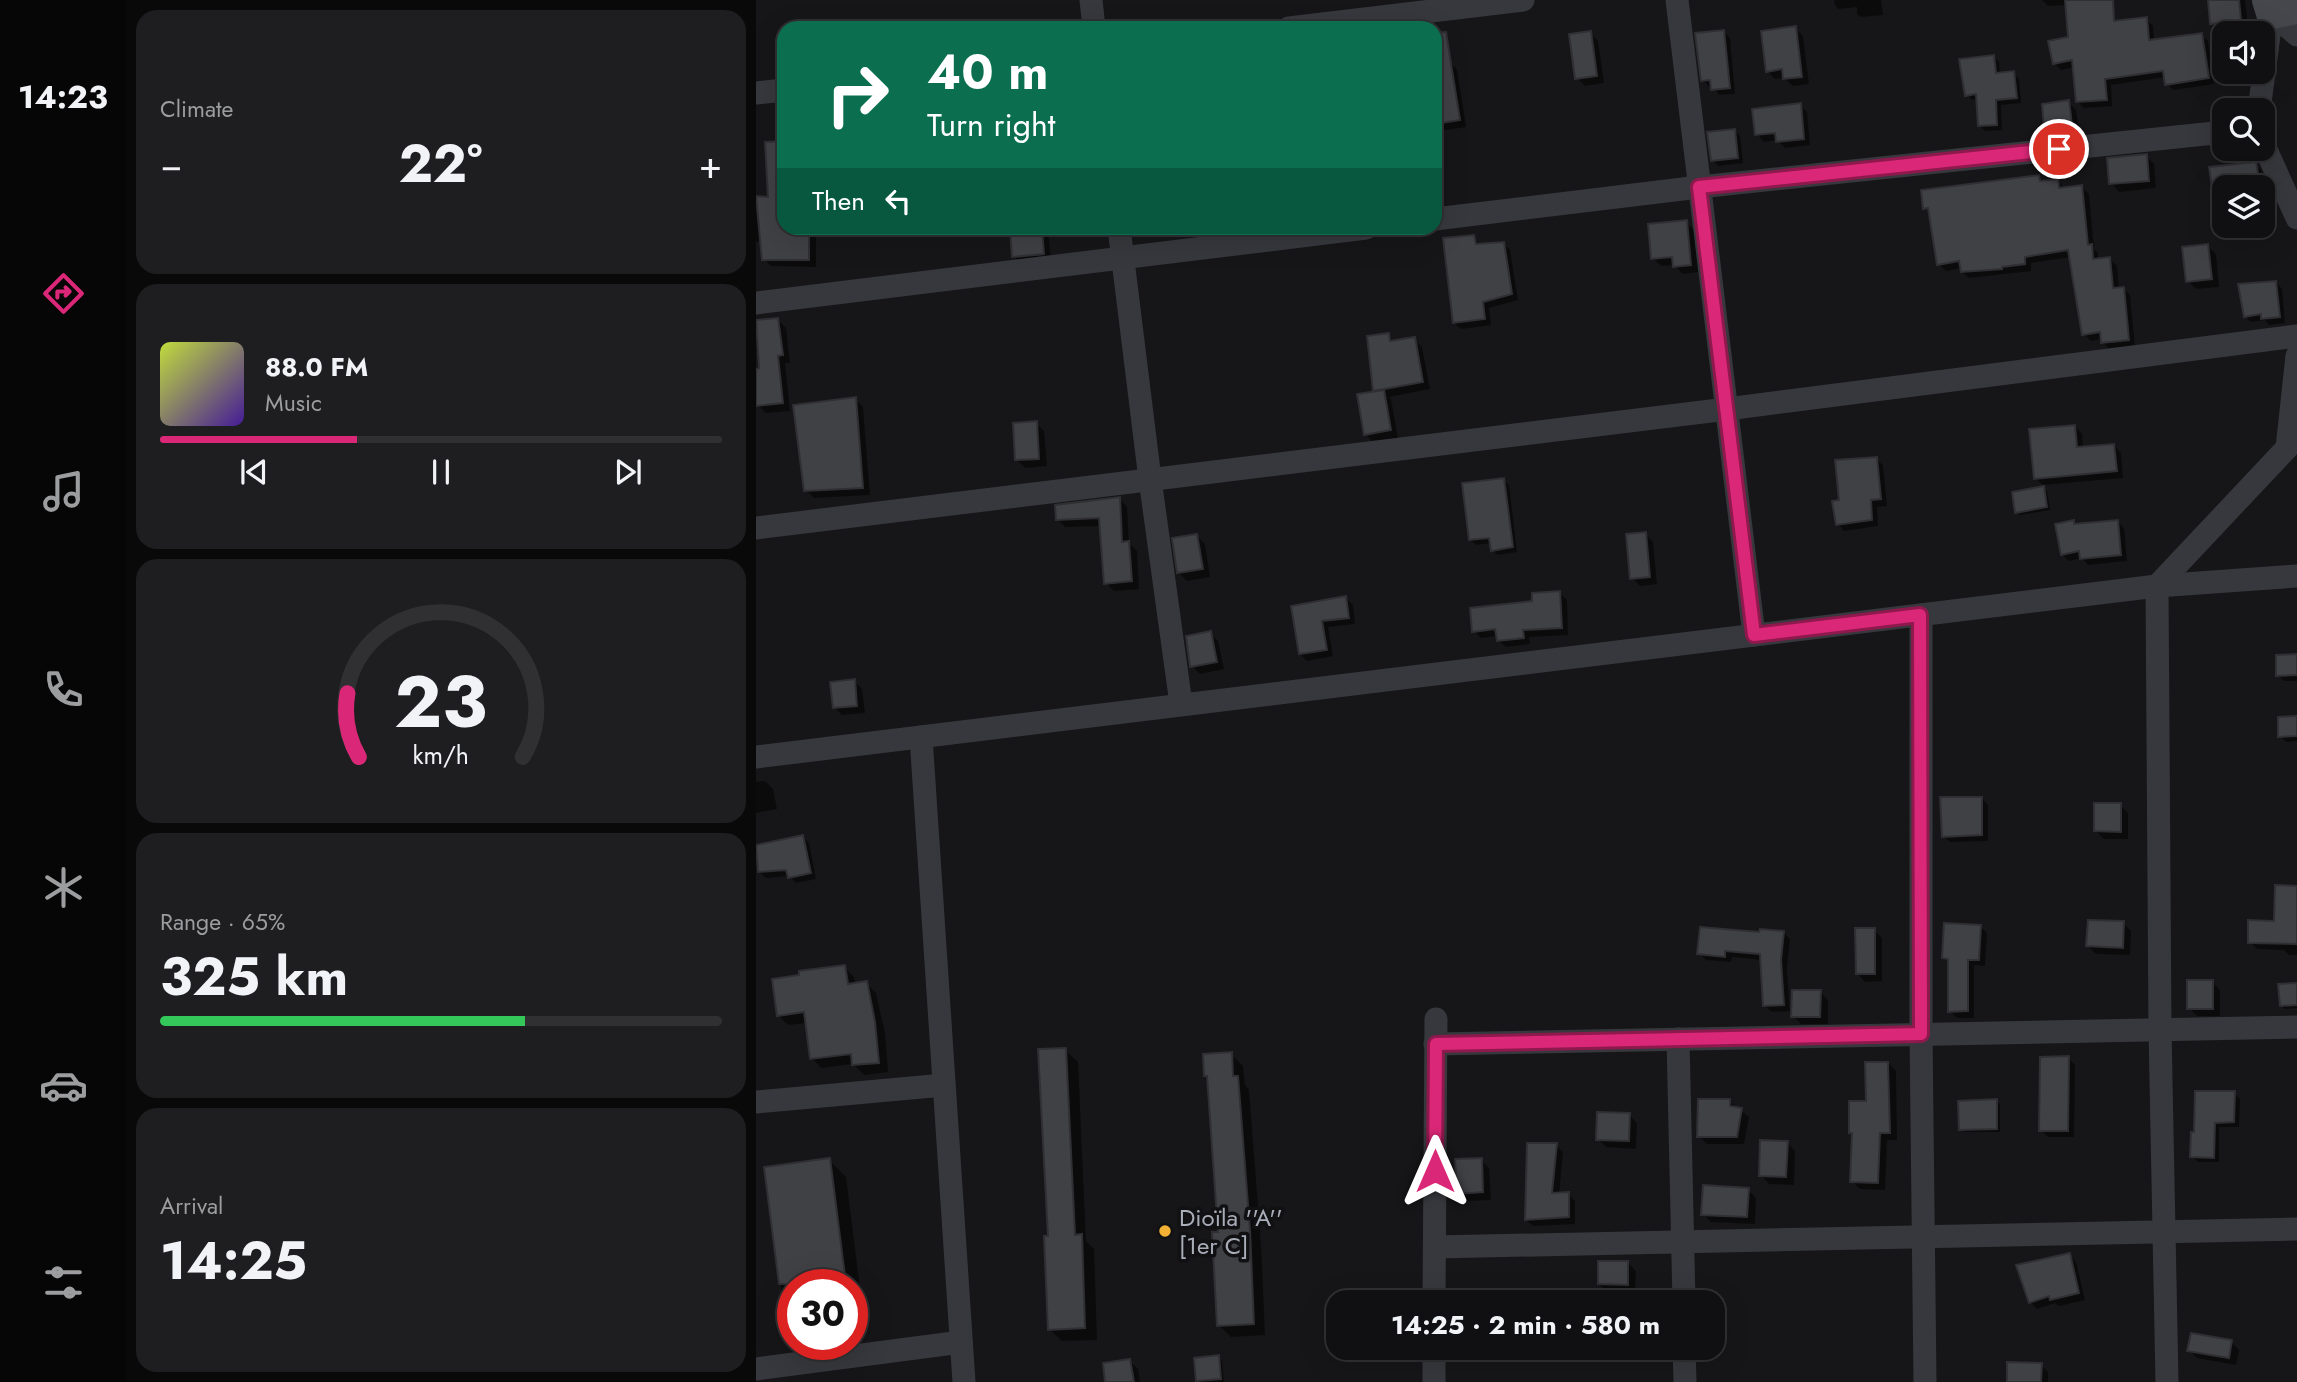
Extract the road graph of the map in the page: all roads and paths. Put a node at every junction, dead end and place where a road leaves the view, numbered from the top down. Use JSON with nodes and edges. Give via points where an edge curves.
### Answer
{"nodes":[{"id":1,"x":1091,"y":0,"type":"edge"},
{"id":2,"x":1523,"y":0,"type":"edge"},
{"id":3,"x":1676,"y":0,"type":"edge"},
{"id":4,"x":2279,"y":7,"type":"edge"},
{"id":5,"x":1093,"y":21,"type":"edge"},
{"id":6,"x":1348,"y":21,"type":"edge"},
{"id":7,"x":2297,"y":35,"type":"edge"},
{"id":8,"x":777,"y":91,"type":"edge"},
{"id":9,"x":756,"y":93,"type":"edge"},
{"id":10,"x":2261,"y":98,"type":"edge"},
{"id":11,"x":2212,"y":133,"type":"edge"},
{"id":12,"x":2271,"y":161,"type":"edge"},
{"id":13,"x":1699,"y":187,"type":"junction"},
{"id":14,"x":1442,"y":218,"type":"edge"},
{"id":15,"x":2297,"y":218,"type":"edge"},
{"id":16,"x":1120,"y":235,"type":"edge"},
{"id":17,"x":1307,"y":235,"type":"edge"},
{"id":18,"x":1122,"y":257,"type":"junction"},
{"id":19,"x":756,"y":303,"type":"edge"},
{"id":20,"x":2297,"y":335,"type":"edge"},
{"id":21,"x":2297,"y":356,"type":"edge"},
{"id":22,"x":1727,"y":409,"type":"junction"},
{"id":23,"x":1150,"y":479,"type":"junction"},
{"id":24,"x":756,"y":528,"type":"edge"},
{"id":25,"x":2297,"y":576,"type":"edge"},
{"id":26,"x":2157,"y":586,"type":"junction"},
{"id":27,"x":1920,"y":615,"type":"junction"},
{"id":28,"x":1754,"y":635,"type":"junction"},
{"id":29,"x":1181,"y":704,"type":"junction"},
{"id":30,"x":921,"y":737,"type":"junction"},
{"id":31,"x":756,"y":757,"type":"edge"},
{"id":32,"x":1436,"y":1019,"type":"dead end"},
{"id":33,"x":2297,"y":1027,"type":"edge"},
{"id":34,"x":2160,"y":1030,"type":"junction"},
{"id":35,"x":1921,"y":1034,"type":"junction"},
{"id":36,"x":1678,"y":1039,"type":"junction"},
{"id":37,"x":1436,"y":1044,"type":"junction"},
{"id":38,"x":944,"y":1086,"type":"junction"},
{"id":39,"x":756,"y":1102,"type":"edge"},
{"id":40,"x":2297,"y":1229,"type":"edge"},
{"id":41,"x":2164,"y":1232,"type":"junction"},
{"id":42,"x":1923,"y":1237,"type":"junction"},
{"id":43,"x":1682,"y":1241,"type":"junction"},
{"id":44,"x":1435,"y":1247,"type":"junction"},
{"id":45,"x":1434,"y":1290,"type":"edge"},
{"id":46,"x":1684,"y":1290,"type":"edge"},
{"id":47,"x":961,"y":1342,"type":"junction"},
{"id":48,"x":1434,"y":1360,"type":"edge"},
{"id":49,"x":1685,"y":1360,"type":"edge"},
{"id":50,"x":761,"y":1373,"type":"edge"},
{"id":51,"x":964,"y":1382,"type":"edge"},
{"id":52,"x":1434,"y":1382,"type":"edge"},
{"id":53,"x":1685,"y":1382,"type":"edge"},
{"id":54,"x":1925,"y":1382,"type":"edge"},
{"id":55,"x":2167,"y":1382,"type":"edge"}],
"edges":[{"from":1,"to":5,"type":"street"},
{"from":2,"to":6,"type":"street"},
{"from":3,"to":13,"type":"street"},
{"from":4,"to":7,"type":"street"},
{"from":4,"to":10,"type":"street"},
{"from":8,"to":9,"type":"street"},
{"from":11,"to":13,"type":"street"},
{"from":12,"to":15,"type":"street"},
{"from":13,"to":14,"type":"street"},
{"from":13,"to":22,"type":"street"},
{"from":16,"to":18,"type":"street"},
{"from":17,"to":18,"type":"street"},
{"from":18,"to":19,"type":"street"},
{"from":18,"to":23,"type":"street"},
{"from":20,"to":22,"type":"street"},
{"from":21,"to":26,"type":"street","via":[[2287,448]]},
{"from":22,"to":23,"type":"street"},
{"from":22,"to":28,"type":"street"},
{"from":23,"to":24,"type":"street"},
{"from":23,"to":29,"type":"street"},
{"from":25,"to":26,"type":"street"},
{"from":26,"to":27,"type":"street"},
{"from":26,"to":34,"type":"street"},
{"from":27,"to":28,"type":"street"},
{"from":27,"to":35,"type":"street"},
{"from":28,"to":29,"type":"street"},
{"from":29,"to":30,"type":"street"},
{"from":30,"to":31,"type":"street"},
{"from":30,"to":38,"type":"street"},
{"from":32,"to":37,"type":"street"},
{"from":33,"to":34,"type":"street"},
{"from":34,"to":35,"type":"street"},
{"from":34,"to":41,"type":"street"},
{"from":35,"to":36,"type":"street"},
{"from":35,"to":42,"type":"street"},
{"from":36,"to":37,"type":"street"},
{"from":36,"to":43,"type":"street"},
{"from":37,"to":44,"type":"street"},
{"from":38,"to":39,"type":"street"},
{"from":38,"to":47,"type":"street"},
{"from":40,"to":41,"type":"street"},
{"from":41,"to":42,"type":"street"},
{"from":41,"to":55,"type":"street"},
{"from":42,"to":43,"type":"street"},
{"from":42,"to":54,"type":"street"},
{"from":43,"to":44,"type":"street"},
{"from":43,"to":46,"type":"street"},
{"from":44,"to":45,"type":"street"},
{"from":47,"to":50,"type":"street"},
{"from":47,"to":51,"type":"street"},
{"from":48,"to":52,"type":"street"},
{"from":49,"to":53,"type":"street"}]}
